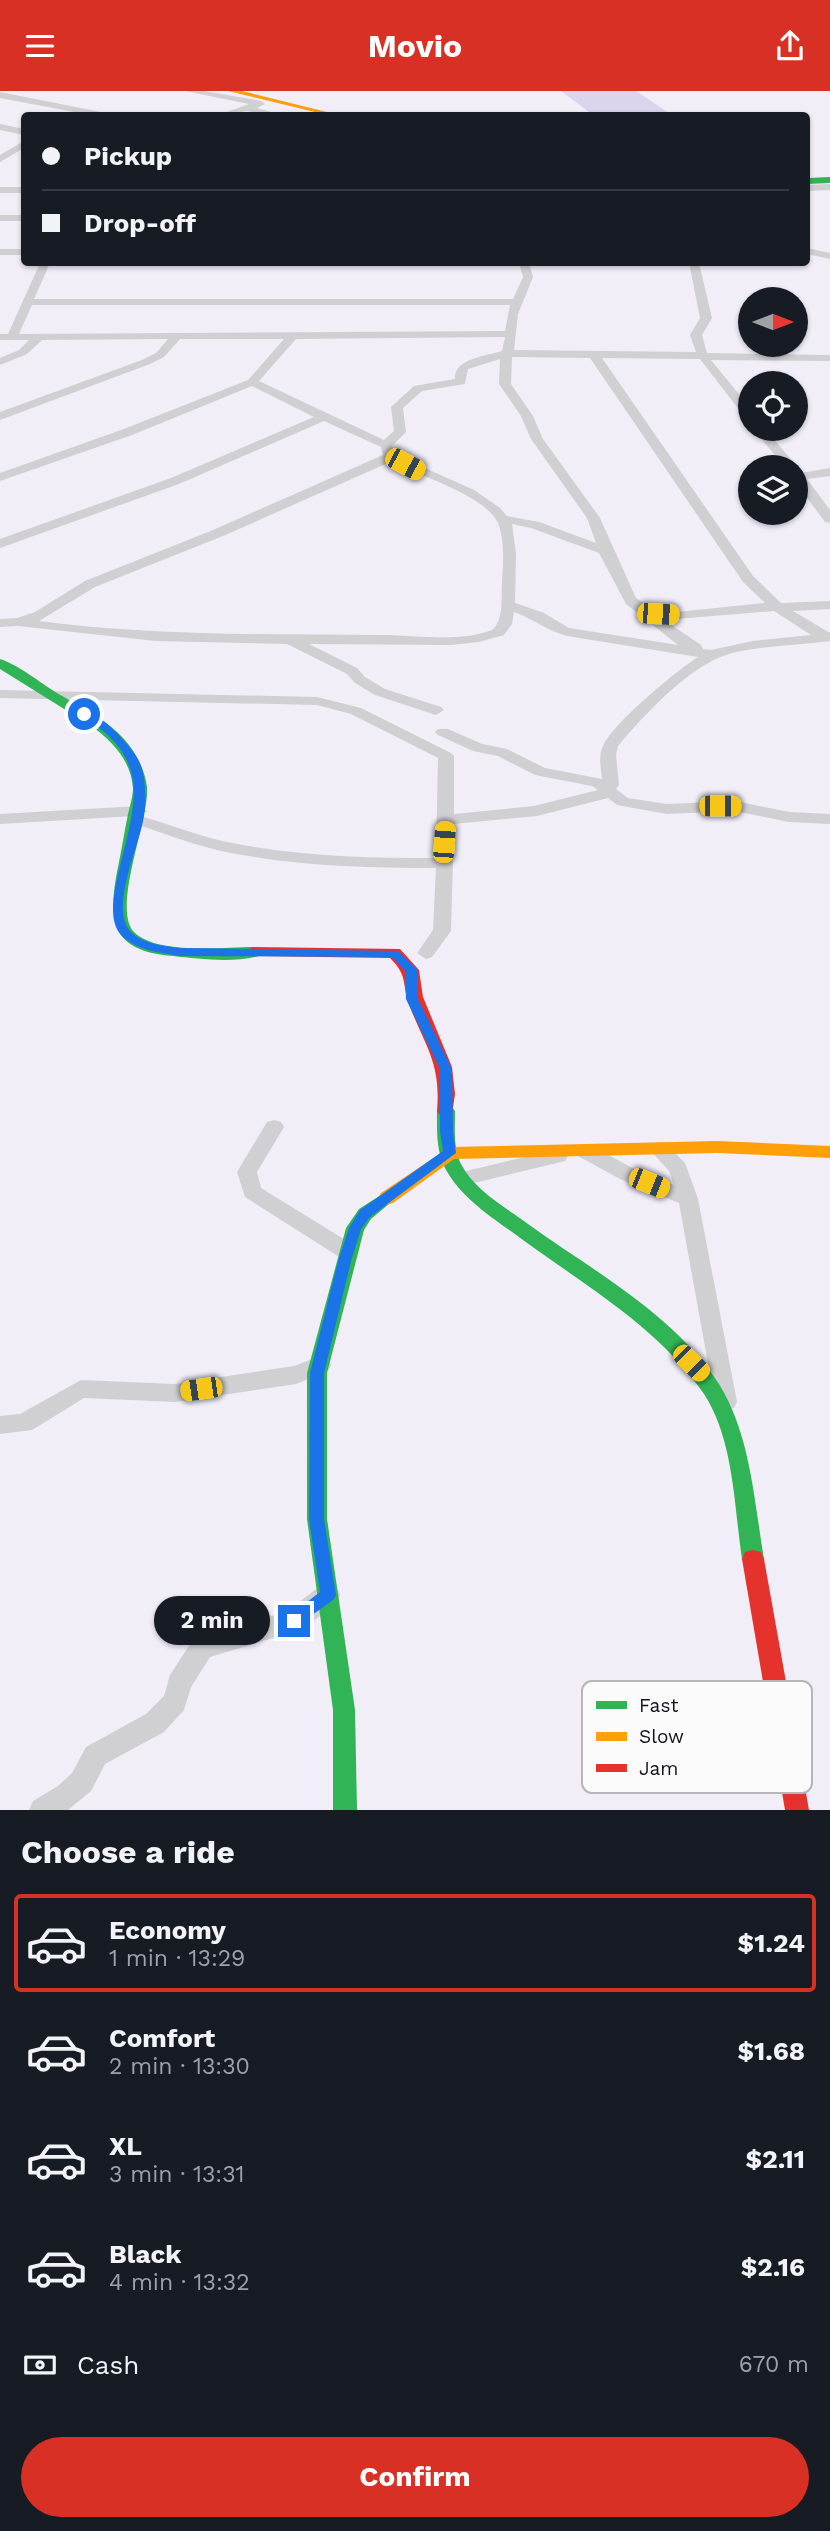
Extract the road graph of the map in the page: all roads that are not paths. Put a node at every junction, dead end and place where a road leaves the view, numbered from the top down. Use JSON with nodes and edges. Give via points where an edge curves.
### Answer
{"nodes":[{"id":1,"x":189,"y":91,"type":"edge"},
{"id":2,"x":232,"y":91,"type":"edge"},
{"id":3,"x":0,"y":95,"type":"edge"},
{"id":4,"x":271,"y":107,"type":"edge"},
{"id":5,"x":247,"y":108,"type":"junction"},
{"id":6,"x":86,"y":112,"type":"edge"},
{"id":7,"x":233,"y":112,"type":"edge"},
{"id":8,"x":311,"y":112,"type":"edge"},
{"id":9,"x":0,"y":127,"type":"edge"},
{"id":10,"x":21,"y":131,"type":"edge"},
{"id":11,"x":21,"y":145,"type":"edge"},
{"id":12,"x":0,"y":159,"type":"edge"},
{"id":13,"x":21,"y":159,"type":"edge"},
{"id":14,"x":830,"y":180,"type":"edge"},
{"id":15,"x":810,"y":181,"type":"edge"},
{"id":16,"x":830,"y":187,"type":"edge"},
{"id":17,"x":810,"y":188,"type":"edge"},
{"id":18,"x":0,"y":190,"type":"edge"},
{"id":19,"x":21,"y":190,"type":"edge"},
{"id":20,"x":0,"y":218,"type":"edge"},
{"id":21,"x":21,"y":218,"type":"edge"},
{"id":22,"x":0,"y":252,"type":"edge"},
{"id":23,"x":21,"y":252,"type":"edge"},
{"id":24,"x":810,"y":252,"type":"edge"},
{"id":25,"x":830,"y":256,"type":"edge"},
{"id":26,"x":44,"y":266,"type":"edge"},
{"id":27,"x":525,"y":266,"type":"edge"},
{"id":28,"x":695,"y":266,"type":"edge"},
{"id":29,"x":26,"y":302,"type":"junction"},
{"id":30,"x":517,"y":302,"type":"junction"},
{"id":31,"x":511,"y":334,"type":"junction"},
{"id":32,"x":292,"y":335,"type":"junction"},
{"id":33,"x":6,"y":337,"type":"edge"},
{"id":34,"x":39,"y":337,"type":"junction"},
{"id":35,"x":175,"y":338,"type":"junction"},
{"id":36,"x":506,"y":353,"type":"junction"},
{"id":37,"x":595,"y":356,"type":"junction"},
{"id":38,"x":705,"y":357,"type":"junction"},
{"id":39,"x":829,"y":359,"type":"edge"},
{"id":40,"x":0,"y":362,"type":"edge"},
{"id":41,"x":252,"y":382,"type":"junction"},
{"id":42,"x":738,"y":400,"type":"edge"},
{"id":43,"x":0,"y":416,"type":"edge"},
{"id":44,"x":324,"y":417,"type":"junction"},
{"id":45,"x":770,"y":441,"type":"edge"},
{"id":46,"x":388,"y":451,"type":"junction"},
{"id":47,"x":781,"y":455,"type":"edge"},
{"id":48,"x":830,"y":471,"type":"edge"},
{"id":49,"x":808,"y":472,"type":"edge"},
{"id":50,"x":0,"y":477,"type":"edge"},
{"id":51,"x":808,"y":490,"type":"edge"},
{"id":52,"x":504,"y":519,"type":"junction"},
{"id":53,"x":830,"y":519,"type":"edge"},
{"id":54,"x":0,"y":544,"type":"edge"},
{"id":55,"x":607,"y":553,"type":"junction"},
{"id":56,"x":508,"y":605,"type":"junction"},
{"id":57,"x":830,"y":605,"type":"edge"},
{"id":58,"x":777,"y":607,"type":"junction"},
{"id":59,"x":645,"y":611,"type":"junction"},
{"id":60,"x":0,"y":623,"type":"edge"},
{"id":61,"x":23,"y":623,"type":"junction"},
{"id":62,"x":828,"y":638,"type":"edge"},
{"id":63,"x":288,"y":640,"type":"junction"},
{"id":64,"x":712,"y":655,"type":"junction"},
{"id":65,"x":0,"y":663,"type":"edge"},
{"id":66,"x":0,"y":694,"type":"edge"},
{"id":67,"x":49,"y":694,"type":"junction"},
{"id":68,"x":436,"y":710,"type":"dead end"},
{"id":69,"x":443,"y":732,"type":"dead end"},
{"id":70,"x":606,"y":791,"type":"junction"},
{"id":71,"x":139,"y":815,"type":"junction"},
{"id":72,"x":0,"y":819,"type":"edge"},
{"id":73,"x":830,"y":819,"type":"edge"},
{"id":74,"x":446,"y":820,"type":"junction"},
{"id":75,"x":443,"y":863,"type":"junction"},
{"id":76,"x":426,"y":953,"type":"dead end"},
{"id":77,"x":274,"y":1127,"type":"dead end"},
{"id":78,"x":660,"y":1150,"type":"junction"},
{"id":79,"x":581,"y":1151,"type":"junction"},
{"id":80,"x":830,"y":1152,"type":"edge"},
{"id":81,"x":450,"y":1153,"type":"junction"},
{"id":82,"x":462,"y":1179,"type":"junction"},
{"id":83,"x":688,"y":1199,"type":"junction"},
{"id":84,"x":348,"y":1252,"type":"junction"},
{"id":85,"x":320,"y":1365,"type":"junction"},
{"id":86,"x":0,"y":1425,"type":"edge"},
{"id":87,"x":730,"y":1426,"type":"junction"},
{"id":88,"x":328,"y":1595,"type":"junction"},
{"id":89,"x":777,"y":1681,"type":"edge"},
{"id":90,"x":42,"y":1810,"type":"edge"},
{"id":91,"x":345,"y":1810,"type":"edge"}],
"edges":[{"from":1,"to":4,"type":"street"},
{"from":2,"to":4,"type":"main road"},
{"from":3,"to":6,"type":"street"},
{"from":4,"to":5,"type":"street"},
{"from":4,"to":5,"type":"street"},
{"from":4,"to":8,"type":"main road"},
{"from":5,"to":7,"type":"street"},
{"from":9,"to":10,"type":"street"},
{"from":11,"to":12,"type":"street"},
{"from":12,"to":13,"type":"street"},
{"from":14,"to":15,"type":"main road"},
{"from":16,"to":17,"type":"street"},
{"from":18,"to":19,"type":"street"},
{"from":20,"to":21,"type":"street"},
{"from":22,"to":23,"type":"street"},
{"from":24,"to":25,"type":"street"},
{"from":26,"to":29,"type":"street"},
{"from":27,"to":30,"type":"street","via":[[528,277]]},
{"from":28,"to":38,"type":"street","via":[[706,318],[696,338]]},
{"from":29,"to":30,"type":"street"},
{"from":29,"to":33,"type":"street"},
{"from":30,"to":31,"type":"street"},
{"from":31,"to":32,"type":"street"},
{"from":31,"to":36,"type":"street"},
{"from":32,"to":35,"type":"street"},
{"from":32,"to":41,"type":"street"},
{"from":33,"to":34,"type":"street"},
{"from":34,"to":35,"type":"street"},
{"from":34,"to":40,"type":"street","via":[[23,352]]},
{"from":35,"to":43,"type":"street","via":[[160,355],[146,362]]},
{"from":36,"to":37,"type":"street"},
{"from":36,"to":46,"type":"street","via":[[464,366],[461,381],[418,388],[397,407],[400,432]]},
{"from":36,"to":55,"type":"street","via":[[503,376],[509,393],[593,518]]},
{"from":37,"to":38,"type":"street"},
{"from":37,"to":58,"type":"street","via":[[738,566]]},
{"from":38,"to":39,"type":"street"},
{"from":38,"to":42,"type":"street"},
{"from":41,"to":44,"type":"street"},
{"from":41,"to":50,"type":"street"},
{"from":44,"to":46,"type":"street"},
{"from":44,"to":54,"type":"street","via":[[174,481]]},
{"from":45,"to":47,"type":"street"},
{"from":46,"to":52,"type":"street","via":[[419,472],[480,498]]},
{"from":46,"to":61,"type":"street","via":[[252,519],[89,584],[46,614]]},
{"from":48,"to":49,"type":"street"},
{"from":51,"to":53,"type":"street"},
{"from":52,"to":55,"type":"street","via":[[546,529]]},
{"from":52,"to":56,"type":"street","via":[[510,544]]},
{"from":55,"to":59,"type":"street","via":[[633,604]]},
{"from":56,"to":63,"type":"street","via":[[504,628],[480,638]]},
{"from":56,"to":64,"type":"street","via":[[567,632]]},
{"from":57,"to":58,"type":"street"},
{"from":58,"to":59,"type":"street","via":[[682,615]]},
{"from":58,"to":62,"type":"street"},
{"from":59,"to":64,"type":"street","via":[[685,643]]},
{"from":60,"to":61,"type":"street"},
{"from":61,"to":63,"type":"street"},
{"from":62,"to":64,"type":"street"},
{"from":63,"to":68,"type":"street","via":[[352,671],[358,680],[385,695]]},
{"from":64,"to":70,"type":"street","via":[[619,734],[608,755],[611,785]]},
{"from":65,"to":67,"type":"main road"},
{"from":66,"to":67,"type":"street"},
{"from":67,"to":71,"type":"main road","via":[[102,724],[127,749],[138,772]]},
{"from":67,"to":74,"type":"street","via":[[317,701],[356,711],[446,757]]},
{"from":69,"to":70,"type":"street","via":[[478,748],[502,752],[541,772],[597,782]]},
{"from":70,"to":73,"type":"street","via":[[623,802],[667,809],[735,806],[789,817]]},
{"from":70,"to":74,"type":"street","via":[[537,811]]},
{"from":71,"to":72,"type":"street"},
{"from":71,"to":75,"type":"street","via":[[225,847],[263,853],[325,861]]},
{"from":71,"to":81,"type":"main road","via":[[117,910],[125,933],[151,947],[180,952],[394,953],[411,969],[412,999],[446,1069]]},
{"from":74,"to":75,"type":"street"},
{"from":75,"to":76,"type":"street","via":[[442,931]]},
{"from":77,"to":84,"type":"street","via":[[247,1172],[252,1192]]},
{"from":78,"to":79,"type":"main road"},
{"from":78,"to":80,"type":"main road","via":[[717,1147]]},
{"from":78,"to":83,"type":"street","via":[[678,1168]]},
{"from":79,"to":81,"type":"main road"},
{"from":79,"to":82,"type":"street"},
{"from":79,"to":83,"type":"street"},
{"from":81,"to":82,"type":"main road","via":[[452,1167]]},
{"from":81,"to":84,"type":"main road","via":[[365,1214]]},
{"from":82,"to":87,"type":"main road","via":[[526,1234],[664,1336],[704,1377]]},
{"from":83,"to":87,"type":"street"},
{"from":84,"to":85,"type":"main road"},
{"from":85,"to":86,"type":"street","via":[[296,1375],[175,1393],[81,1389],[24,1423]]},
{"from":85,"to":88,"type":"main road","via":[[317,1519]]},
{"from":87,"to":89,"type":"main road"},
{"from":88,"to":90,"type":"street","via":[[294,1621],[201,1649],[178,1683],[175,1702],[155,1723],[95,1756],[76,1789]]},
{"from":88,"to":91,"type":"main road","via":[[344,1710]]}]}
